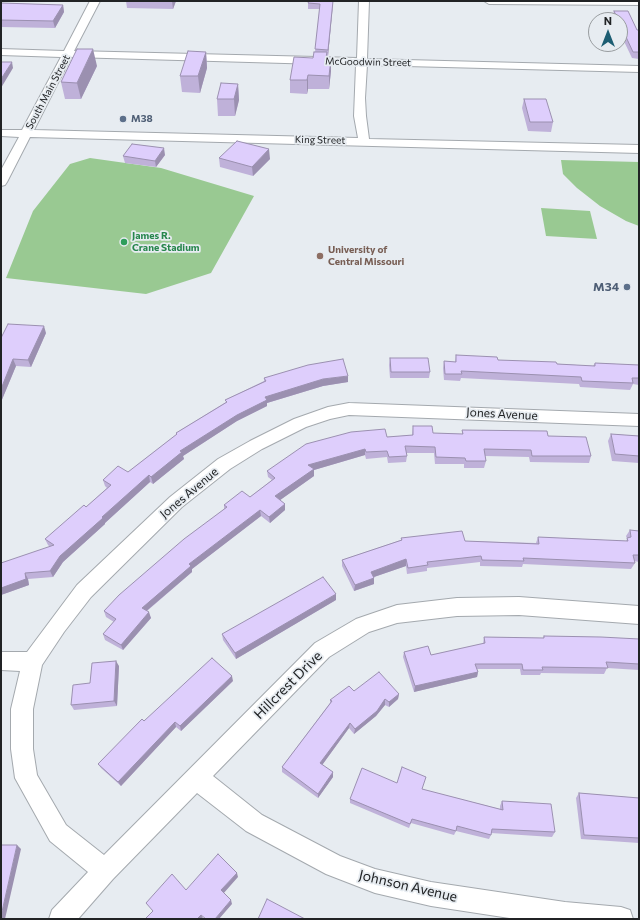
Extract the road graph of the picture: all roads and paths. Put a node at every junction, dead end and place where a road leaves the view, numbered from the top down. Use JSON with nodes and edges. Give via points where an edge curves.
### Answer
{"nodes":[{"id":1,"x":95,"y":1,"type":"edge"},
{"id":2,"x":364,"y":1,"type":"edge"},
{"id":3,"x":489,"y":1,"type":"edge"},
{"id":4,"x":639,"y":2,"type":"edge"},
{"id":5,"x":1,"y":52,"type":"edge"},
{"id":6,"x":68,"y":54,"type":"junction"},
{"id":7,"x":362,"y":62,"type":"junction"},
{"id":8,"x":639,"y":69,"type":"edge"},
{"id":9,"x":1,"y":133,"type":"edge"},
{"id":10,"x":26,"y":133,"type":"junction"},
{"id":11,"x":364,"y":141,"type":"junction"},
{"id":12,"x":639,"y":149,"type":"edge"},
{"id":13,"x":1,"y":182,"type":"edge"},
{"id":14,"x":639,"y":420,"type":"edge"},
{"id":15,"x":639,"y":615,"type":"edge"},
{"id":16,"x":1,"y":661,"type":"edge"},
{"id":17,"x":32,"y":662,"type":"junction"},
{"id":18,"x":197,"y":778,"type":"junction"},
{"id":19,"x":105,"y":871,"type":"junction"},
{"id":20,"x":61,"y":919,"type":"edge"},
{"id":21,"x":621,"y":919,"type":"edge"}],
"edges":[{"from":1,"to":6,"type":"street","name":"South Main Street"},
{"from":2,"to":7,"type":"street"},
{"from":3,"to":4,"type":"street"},
{"from":5,"to":6,"type":"street","name":"McGoodwin Street"},
{"from":6,"to":7,"type":"street","name":"McGoodwin Street"},
{"from":6,"to":10,"type":"street","name":"South Main Street"},
{"from":7,"to":8,"type":"street","name":"McGoodwin Street"},
{"from":7,"to":11,"type":"street","via":[[360,116]]},
{"from":9,"to":10,"type":"street","name":"King Street"},
{"from":10,"to":11,"type":"street","name":"King Street"},
{"from":10,"to":13,"type":"street","name":"South Main Street"},
{"from":11,"to":12,"type":"street","name":"King Street"},
{"from":14,"to":17,"type":"street","name":"Jones Avenue","via":[[349,409],[300,423],[224,464],[176,502],[84,591]]},
{"from":15,"to":18,"type":"street","name":"Hillcrest Drive","via":[[519,606],[457,607],[397,614],[363,625],[322,650]]},
{"from":16,"to":17,"type":"street"},
{"from":17,"to":19,"type":"street","name":"Jones Avenue","via":[[22,709],[22,749],[26,778],[58,833]]},
{"from":18,"to":19,"type":"street","name":"Hillcrest Drive"},
{"from":18,"to":21,"type":"street","name":"Johnson Avenue","via":[[254,823],[334,866],[375,882],[431,894],[565,914]]},
{"from":19,"to":20,"type":"street","name":"Hillcrest Drive"}]}
